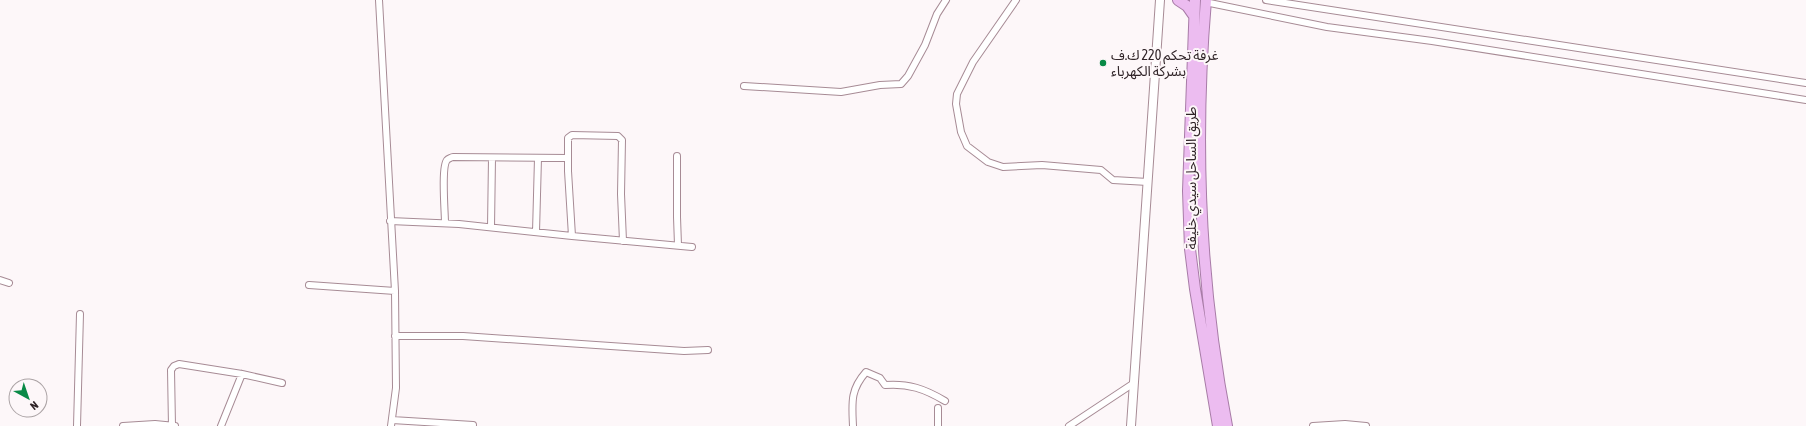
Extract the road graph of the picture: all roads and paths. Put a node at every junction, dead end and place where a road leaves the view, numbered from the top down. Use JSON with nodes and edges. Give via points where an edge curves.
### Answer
{"nodes":[{"id":1,"x":378,"y":0,"type":"edge"},
{"id":2,"x":936,"y":0,"type":"edge"},
{"id":3,"x":946,"y":0,"type":"edge"},
{"id":4,"x":1016,"y":0,"type":"edge"},
{"id":5,"x":1160,"y":0,"type":"edge"},
{"id":6,"x":1178,"y":0,"type":"edge"},
{"id":7,"x":1194,"y":0,"type":"edge"},
{"id":8,"x":1266,"y":0,"type":"edge"},
{"id":9,"x":1206,"y":1,"type":"edge"},
{"id":10,"x":941,"y":6,"type":"junction"},
{"id":11,"x":1194,"y":16,"type":"junction"},
{"id":12,"x":1806,"y":83,"type":"edge"},
{"id":13,"x":744,"y":86,"type":"dead end"},
{"id":14,"x":1806,"y":100,"type":"edge"},
{"id":15,"x":677,"y":156,"type":"dead end"},
{"id":16,"x":492,"y":158,"type":"junction"},
{"id":17,"x":538,"y":158,"type":"junction"},
{"id":18,"x":568,"y":158,"type":"junction"},
{"id":19,"x":1148,"y":182,"type":"junction"},
{"id":20,"x":390,"y":221,"type":"junction"},
{"id":21,"x":445,"y":223,"type":"junction"},
{"id":22,"x":491,"y":227,"type":"junction"},
{"id":23,"x":536,"y":232,"type":"junction"},
{"id":24,"x":572,"y":236,"type":"junction"},
{"id":25,"x":623,"y":241,"type":"junction"},
{"id":26,"x":678,"y":245,"type":"junction"},
{"id":27,"x":692,"y":247,"type":"dead end"},
{"id":28,"x":0,"y":280,"type":"edge"},
{"id":29,"x":9,"y":283,"type":"dead end"},
{"id":30,"x":309,"y":285,"type":"dead end"},
{"id":31,"x":395,"y":291,"type":"junction"},
{"id":32,"x":80,"y":314,"type":"dead end"},
{"id":33,"x":395,"y":336,"type":"junction"},
{"id":34,"x":708,"y":350,"type":"dead end"},
{"id":35,"x":242,"y":374,"type":"junction"},
{"id":36,"x":282,"y":383,"type":"dead end"},
{"id":37,"x":1134,"y":383,"type":"junction"},
{"id":38,"x":945,"y":400,"type":"dead end"},
{"id":39,"x":938,"y":408,"type":"dead end"},
{"id":40,"x":392,"y":423,"type":"edge"},
{"id":41,"x":473,"y":424,"type":"dead end"},
{"id":42,"x":1345,"y":425,"type":"edge"},
{"id":43,"x":77,"y":426,"type":"edge"},
{"id":44,"x":123,"y":426,"type":"edge"},
{"id":45,"x":130,"y":426,"type":"edge"},
{"id":46,"x":172,"y":426,"type":"edge"},
{"id":47,"x":175,"y":426,"type":"edge"},
{"id":48,"x":221,"y":426,"type":"edge"},
{"id":49,"x":853,"y":426,"type":"edge"},
{"id":50,"x":938,"y":426,"type":"edge"},
{"id":51,"x":1069,"y":426,"type":"edge"},
{"id":52,"x":1131,"y":426,"type":"edge"},
{"id":53,"x":1218,"y":426,"type":"edge"},
{"id":54,"x":1227,"y":426,"type":"edge"},
{"id":55,"x":1312,"y":426,"type":"edge"},
{"id":56,"x":1366,"y":426,"type":"edge"}],
"edges":[{"from":1,"to":20,"type":"street"},
{"from":2,"to":10,"type":"street"},
{"from":3,"to":10,"type":"street"},
{"from":4,"to":19,"type":"street","via":[[973,62],[957,94],[956,104],[961,132],[967,146],[988,162],[1003,167],[1042,165],[1101,170],[1113,180]]},
{"from":5,"to":19,"type":"street"},
{"from":6,"to":11,"type":"highway","via":[[1187,6]]},
{"from":7,"to":9,"type":"street"},
{"from":7,"to":11,"type":"highway","name":"طريق الساحل سيدي خليفة"},
{"from":8,"to":12,"type":"street"},
{"from":9,"to":14,"type":"street","via":[[1327,27]]},
{"from":9,"to":54,"type":"highway","via":[[1200,185],[1208,298]]},
{"from":10,"to":13,"type":"street","via":[[925,45],[901,84],[842,92]]},
{"from":11,"to":53,"type":"highway","name":"طريق الساحل سيدي خليفة","via":[[1188,191],[1190,249]]},
{"from":15,"to":26,"type":"street"},
{"from":16,"to":17,"type":"street"},
{"from":16,"to":21,"type":"street","via":[[453,157],[448,160],[444,182]]},
{"from":16,"to":22,"type":"street"},
{"from":17,"to":18,"type":"street"},
{"from":17,"to":23,"type":"street"},
{"from":18,"to":24,"type":"street"},
{"from":18,"to":25,"type":"street","via":[[569,136],[621,137]]},
{"from":19,"to":37,"type":"street"},
{"from":20,"to":21,"type":"street"},
{"from":20,"to":31,"type":"street"},
{"from":21,"to":22,"type":"street"},
{"from":22,"to":23,"type":"street"},
{"from":23,"to":24,"type":"street"},
{"from":24,"to":25,"type":"street"},
{"from":25,"to":26,"type":"street"},
{"from":26,"to":27,"type":"street"},
{"from":28,"to":29,"type":"street"},
{"from":30,"to":31,"type":"street"},
{"from":31,"to":33,"type":"street"},
{"from":32,"to":43,"type":"street"},
{"from":33,"to":34,"type":"street","via":[[463,336],[684,351]]},
{"from":33,"to":40,"type":"street","via":[[396,388]]},
{"from":35,"to":36,"type":"street"},
{"from":35,"to":46,"type":"street","via":[[179,364],[174,366],[171,370]]},
{"from":35,"to":48,"type":"street"},
{"from":37,"to":51,"type":"street"},
{"from":37,"to":52,"type":"street"},
{"from":38,"to":49,"type":"street","via":[[916,386],[900,383],[884,385],[880,378],[866,372],[856,382],[853,391]]},
{"from":39,"to":50,"type":"street"},
{"from":40,"to":41,"type":"street"},
{"from":42,"to":55,"type":"street"},
{"from":42,"to":56,"type":"street"},
{"from":44,"to":45,"type":"street"},
{"from":45,"to":46,"type":"street"},
{"from":46,"to":47,"type":"street"}]}
